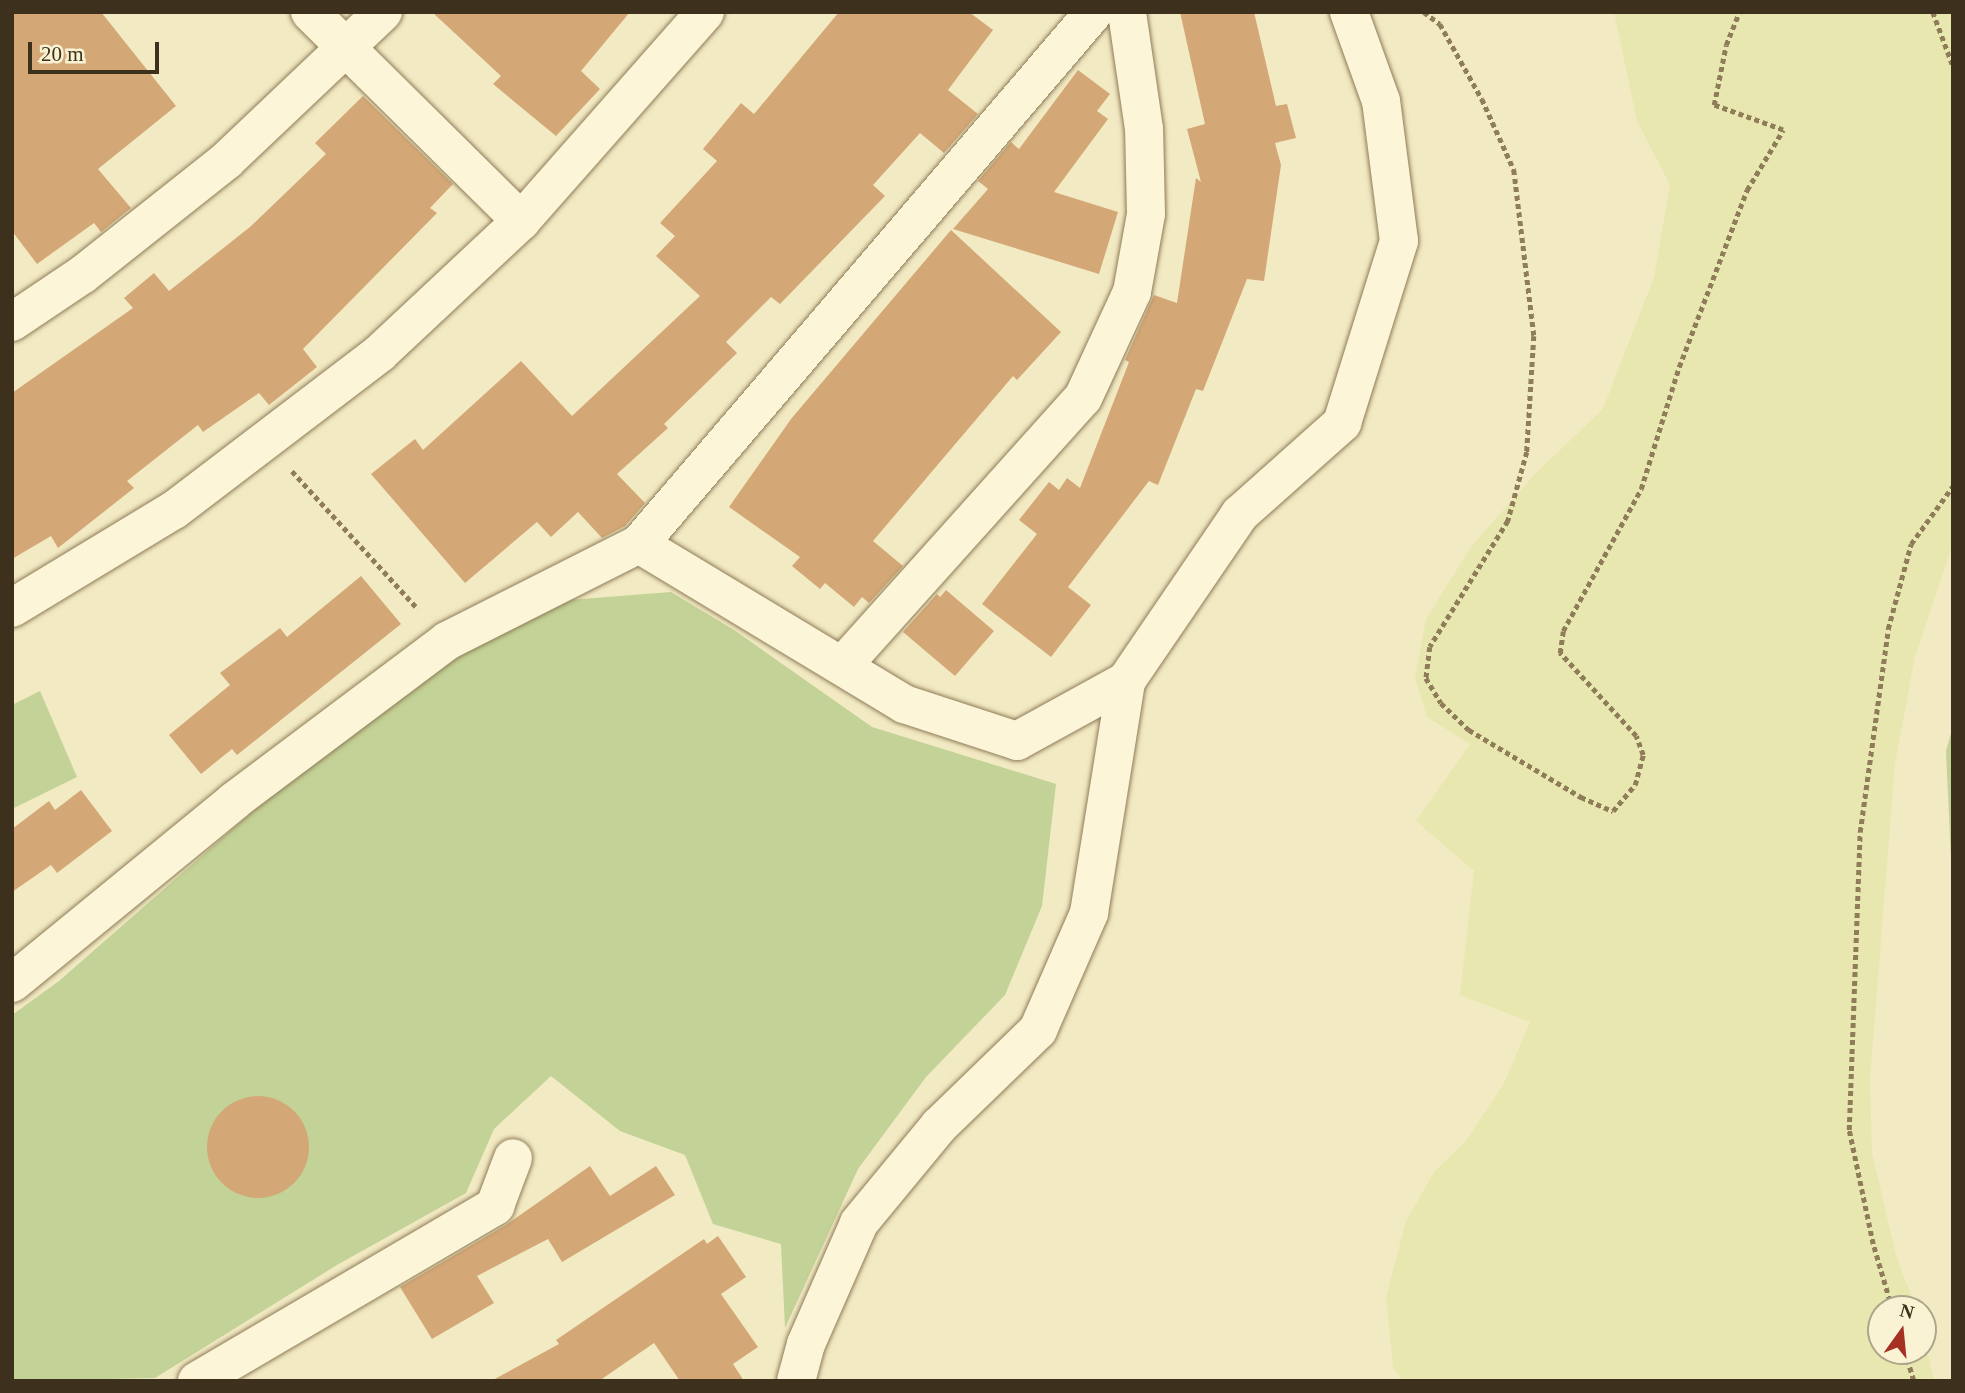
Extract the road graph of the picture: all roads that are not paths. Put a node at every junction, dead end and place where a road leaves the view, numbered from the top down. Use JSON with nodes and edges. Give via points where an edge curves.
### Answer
{"nodes":[{"id":1,"x":310,"y":12,"type":"edge"},
{"id":2,"x":383,"y":12,"type":"edge"},
{"id":3,"x":705,"y":12,"type":"edge"},
{"id":4,"x":1094,"y":12,"type":"edge"},
{"id":5,"x":1127,"y":12,"type":"edge"},
{"id":6,"x":1349,"y":12,"type":"edge"},
{"id":7,"x":348,"y":50,"type":"junction"},
{"id":8,"x":521,"y":221,"type":"junction"},
{"id":9,"x":12,"y":322,"type":"edge"},
{"id":10,"x":639,"y":544,"type":"junction"},
{"id":11,"x":12,"y":608,"type":"edge"},
{"id":12,"x":844,"y":664,"type":"junction"},
{"id":13,"x":1126,"y":681,"type":"junction"},
{"id":14,"x":12,"y":982,"type":"edge"},
{"id":15,"x":513,"y":1158,"type":"dead end"},
{"id":16,"x":197,"y":1381,"type":"edge"},
{"id":17,"x":796,"y":1381,"type":"edge"}],
"edges":[{"from":1,"to":7,"type":"street"},
{"from":2,"to":7,"type":"street"},
{"from":3,"to":8,"type":"street"},
{"from":4,"to":10,"type":"street"},
{"from":5,"to":12,"type":"street","via":[[1144,129],[1146,214],[1132,292],[1083,398]]},
{"from":6,"to":13,"type":"street","via":[[1381,101],[1399,241],[1342,424],[1240,514]]},
{"from":7,"to":8,"type":"street"},
{"from":7,"to":9,"type":"street","via":[[175,202],[82,275]]},
{"from":8,"to":11,"type":"street","via":[[380,353],[266,443],[174,510]]},
{"from":10,"to":12,"type":"street"},
{"from":10,"to":14,"type":"street","via":[[447,641],[234,801]]},
{"from":12,"to":13,"type":"street","via":[[905,704],[1017,741]]},
{"from":13,"to":17,"type":"street","via":[[1089,913],[1038,1030],[939,1126],[859,1223],[806,1344]]},
{"from":15,"to":16,"type":"street","via":[[495,1206]]}]}
